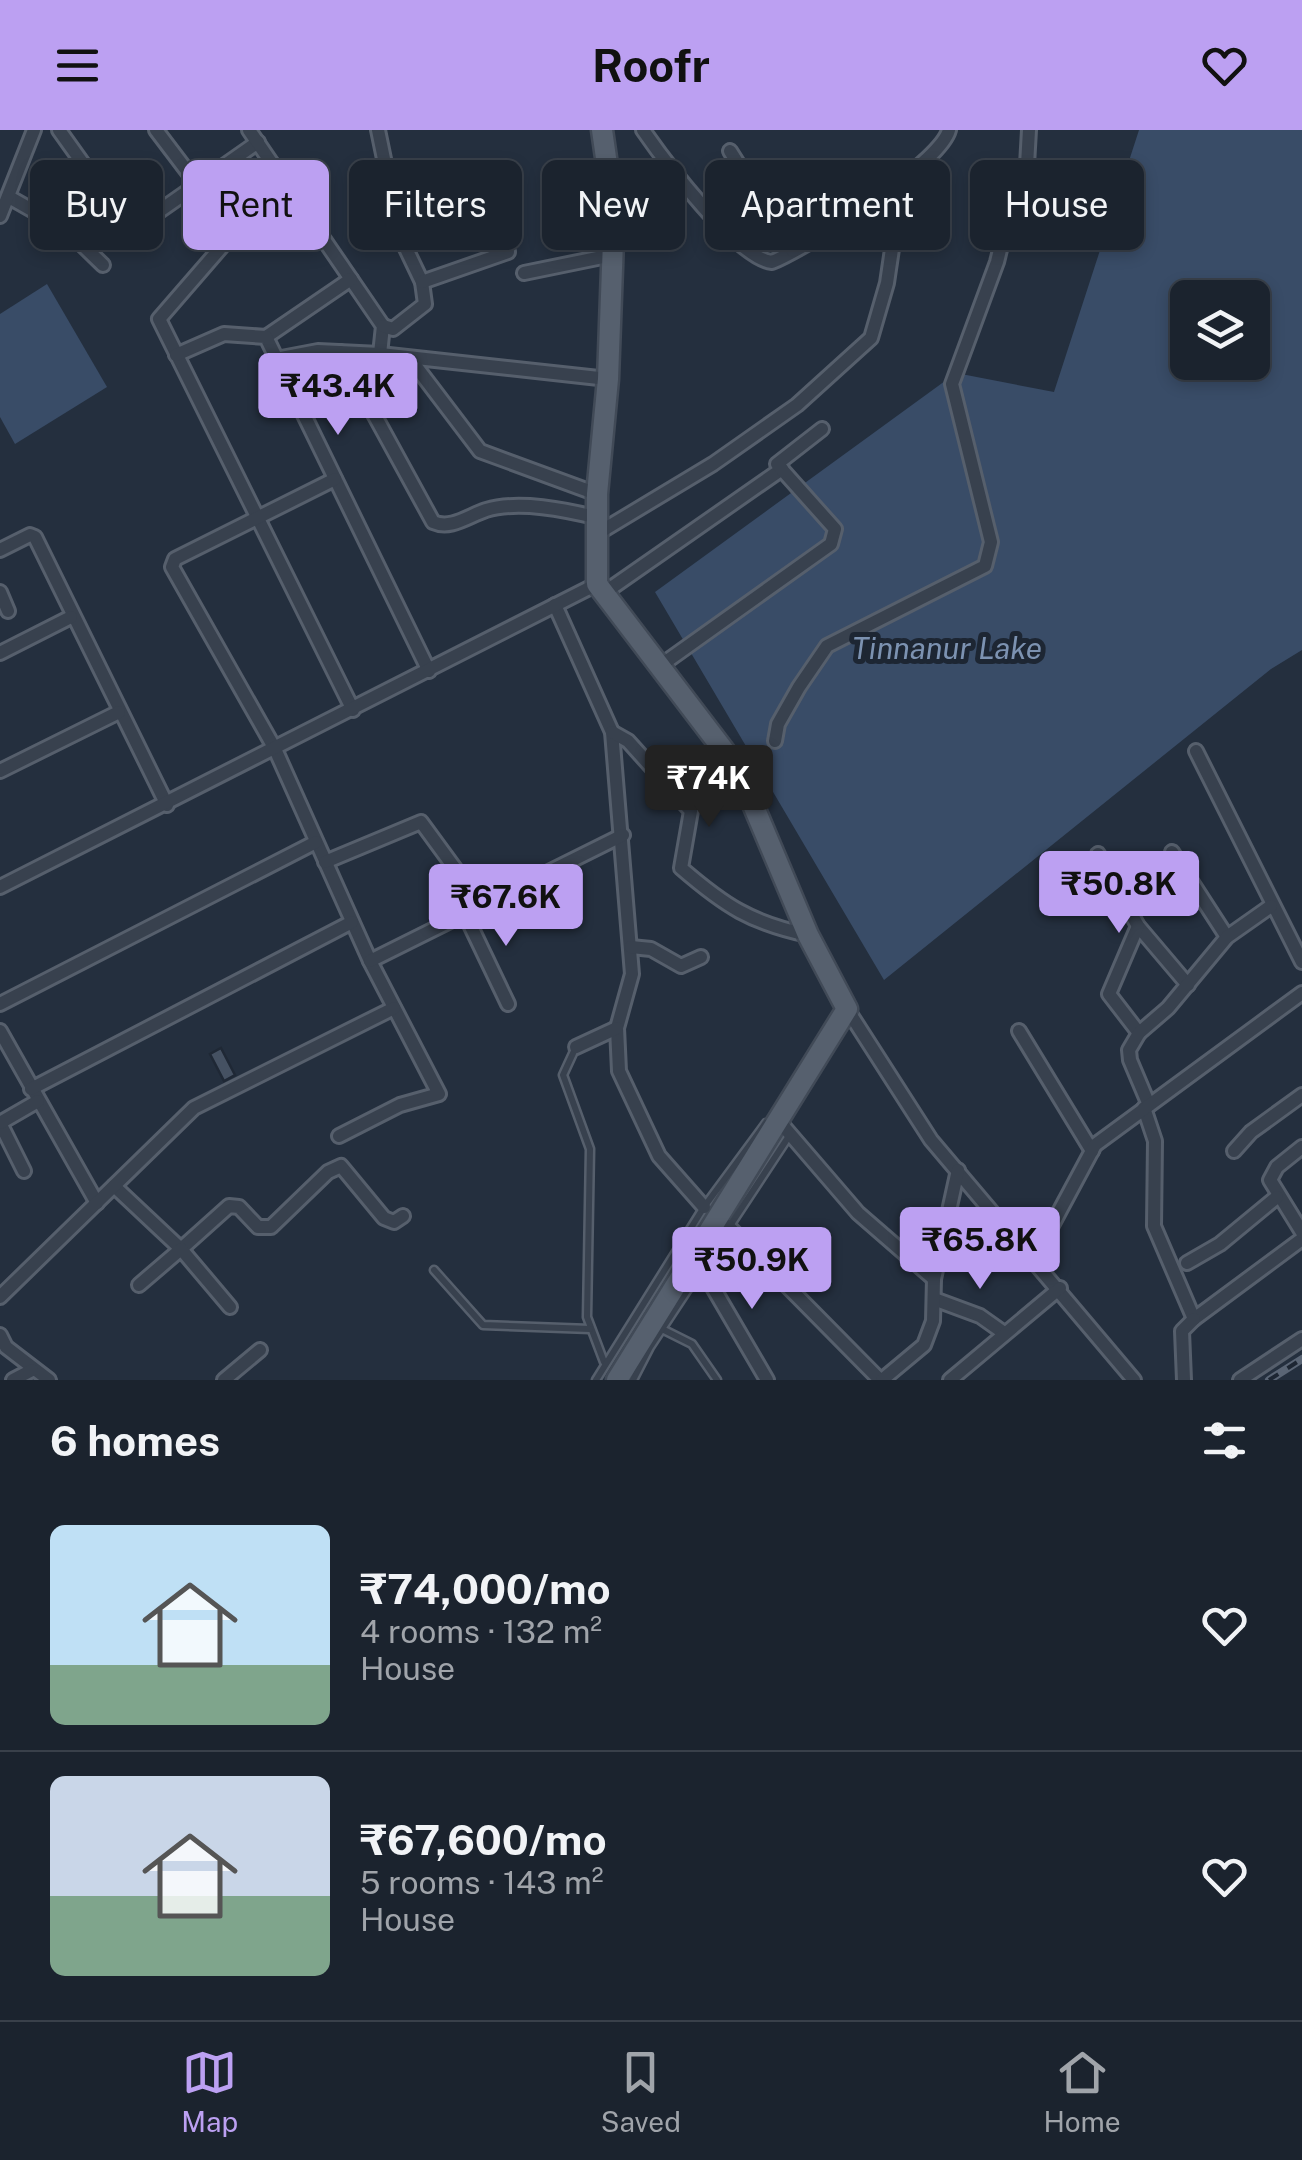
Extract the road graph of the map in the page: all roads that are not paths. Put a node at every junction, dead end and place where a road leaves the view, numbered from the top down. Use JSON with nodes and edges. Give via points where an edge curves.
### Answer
{"nodes":[{"id":1,"x":34,"y":130,"type":"edge"},
{"id":2,"x":59,"y":130,"type":"edge"},
{"id":3,"x":156,"y":130,"type":"edge"},
{"id":4,"x":378,"y":130,"type":"edge"},
{"id":5,"x":602,"y":130,"type":"edge"},
{"id":6,"x":642,"y":130,"type":"edge"},
{"id":7,"x":948,"y":130,"type":"edge"},
{"id":8,"x":1029,"y":130,"type":"edge"},
{"id":9,"x":254,"y":136,"type":"edge"},
{"id":10,"x":730,"y":151,"type":"dead end"},
{"id":11,"x":226,"y":160,"type":"edge"},
{"id":12,"x":270,"y":160,"type":"edge"},
{"id":13,"x":927,"y":160,"type":"edge"},
{"id":14,"x":183,"y":165,"type":"edge"},
{"id":15,"x":183,"y":195,"type":"edge"},
{"id":16,"x":8,"y":197,"type":"junction"},
{"id":17,"x":0,"y":216,"type":"edge"},
{"id":18,"x":329,"y":246,"type":"edge"},
{"id":19,"x":219,"y":250,"type":"edge"},
{"id":20,"x":892,"y":250,"type":"edge"},
{"id":21,"x":793,"y":251,"type":"joint"},
{"id":22,"x":508,"y":252,"type":"dead end"},
{"id":23,"x":612,"y":254,"type":"junction"},
{"id":24,"x":103,"y":265,"type":"dead end"},
{"id":25,"x":524,"y":274,"type":"dead end"},
{"id":26,"x":351,"y":279,"type":"junction"},
{"id":27,"x":422,"y":282,"type":"junction"},
{"id":28,"x":383,"y":326,"type":"junction"},
{"id":29,"x":266,"y":337,"type":"junction"},
{"id":30,"x":340,"y":352,"type":"junction"},
{"id":31,"x":380,"y":354,"type":"junction"},
{"id":32,"x":176,"y":355,"type":"junction"},
{"id":33,"x":276,"y":359,"type":"junction"},
{"id":34,"x":411,"y":360,"type":"junction"},
{"id":35,"x":608,"y":380,"type":"junction"},
{"id":36,"x":822,"y":429,"type":"dead end"},
{"id":37,"x":782,"y":468,"type":"junction"},
{"id":38,"x":335,"y":478,"type":"junction"},
{"id":39,"x":597,"y":494,"type":"junction"},
{"id":40,"x":256,"y":516,"type":"junction"},
{"id":41,"x":599,"y":525,"type":"junction"},
{"id":42,"x":0,"y":550,"type":"edge"},
{"id":43,"x":601,"y":588,"type":"junction"},
{"id":44,"x":0,"y":592,"type":"edge"},
{"id":45,"x":555,"y":606,"type":"junction"},
{"id":46,"x":8,"y":612,"type":"dead end"},
{"id":47,"x":71,"y":616,"type":"junction"},
{"id":48,"x":0,"y":653,"type":"edge"},
{"id":49,"x":660,"y":666,"type":"junction"},
{"id":50,"x":429,"y":670,"type":"junction"},
{"id":51,"x":353,"y":710,"type":"junction"},
{"id":52,"x":119,"y":712,"type":"junction"},
{"id":53,"x":612,"y":732,"type":"junction"},
{"id":54,"x":776,"y":741,"type":"dead end"},
{"id":55,"x":276,"y":749,"type":"junction"},
{"id":56,"x":1196,"y":751,"type":"dead end"},
{"id":57,"x":0,"y":771,"type":"edge"},
{"id":58,"x":167,"y":805,"type":"junction"},
{"id":59,"x":623,"y":835,"type":"junction"},
{"id":60,"x":316,"y":842,"type":"junction"},
{"id":61,"x":1172,"y":852,"type":"dead end"},
{"id":62,"x":1098,"y":854,"type":"dead end"},
{"id":63,"x":325,"y":862,"type":"junction"},
{"id":64,"x":459,"y":874,"type":"dead end"},
{"id":65,"x":0,"y":887,"type":"edge"},
{"id":66,"x":1271,"y":906,"type":"junction"},
{"id":67,"x":464,"y":912,"type":"junction"},
{"id":68,"x":352,"y":922,"type":"junction"},
{"id":69,"x":1138,"y":926,"type":"junction"},
{"id":70,"x":808,"y":935,"type":"junction"},
{"id":71,"x":1227,"y":936,"type":"junction"},
{"id":72,"x":630,"y":947,"type":"junction"},
{"id":73,"x":701,"y":956,"type":"dead end"},
{"id":74,"x":370,"y":962,"type":"junction"},
{"id":75,"x":1302,"y":962,"type":"edge"},
{"id":76,"x":1188,"y":984,"type":"junction"},
{"id":77,"x":1302,"y":993,"type":"edge"},
{"id":78,"x":0,"y":1004,"type":"edge"},
{"id":79,"x":508,"y":1004,"type":"dead end"},
{"id":80,"x":394,"y":1008,"type":"junction"},
{"id":81,"x":847,"y":1008,"type":"junction"},
{"id":82,"x":617,"y":1028,"type":"junction"},
{"id":83,"x":0,"y":1031,"type":"edge"},
{"id":84,"x":1019,"y":1031,"type":"dead end"},
{"id":85,"x":1139,"y":1033,"type":"junction"},
{"id":86,"x":576,"y":1047,"type":"joint"},
{"id":87,"x":34,"y":1095,"type":"junction"},
{"id":88,"x":1302,"y":1095,"type":"edge"},
{"id":89,"x":1146,"y":1106,"type":"junction"},
{"id":90,"x":0,"y":1123,"type":"edge"},
{"id":91,"x":784,"y":1128,"type":"junction"},
{"id":92,"x":339,"y":1136,"type":"dead end"},
{"id":93,"x":1302,"y":1147,"type":"edge"},
{"id":94,"x":1092,"y":1151,"type":"junction"},
{"id":95,"x":1234,"y":1151,"type":"dead end"},
{"id":96,"x":958,"y":1170,"type":"junction"},
{"id":97,"x":24,"y":1171,"type":"dead end"},
{"id":98,"x":114,"y":1186,"type":"junction"},
{"id":99,"x":1277,"y":1197,"type":"junction"},
{"id":100,"x":97,"y":1203,"type":"junction"},
{"id":101,"x":704,"y":1207,"type":"junction"},
{"id":102,"x":404,"y":1216,"type":"dead end"},
{"id":103,"x":728,"y":1226,"type":"junction"},
{"id":104,"x":1302,"y":1235,"type":"edge"},
{"id":105,"x":180,"y":1249,"type":"junction"},
{"id":106,"x":1035,"y":1257,"type":"junction"},
{"id":107,"x":1187,"y":1263,"type":"dead end"},
{"id":108,"x":701,"y":1268,"type":"junction"},
{"id":109,"x":434,"y":1270,"type":"dead end"},
{"id":110,"x":934,"y":1279,"type":"junction"},
{"id":111,"x":139,"y":1285,"type":"dead end"},
{"id":112,"x":1060,"y":1288,"type":"junction"},
{"id":113,"x":0,"y":1296,"type":"edge"},
{"id":114,"x":934,"y":1299,"type":"junction"},
{"id":115,"x":230,"y":1308,"type":"dead end"},
{"id":116,"x":1194,"y":1320,"type":"junction"},
{"id":117,"x":590,"y":1329,"type":"junction"},
{"id":118,"x":662,"y":1329,"type":"junction"},
{"id":119,"x":1004,"y":1333,"type":"junction"},
{"id":120,"x":0,"y":1335,"type":"edge"},
{"id":121,"x":1302,"y":1339,"type":"edge"},
{"id":122,"x":260,"y":1350,"type":"dead end"},
{"id":123,"x":604,"y":1362,"type":"junction"},
{"id":124,"x":32,"y":1370,"type":"junction"},
{"id":125,"x":12,"y":1380,"type":"edge"},
{"id":126,"x":49,"y":1380,"type":"edge"},
{"id":127,"x":224,"y":1380,"type":"edge"},
{"id":128,"x":596,"y":1380,"type":"edge"},
{"id":129,"x":616,"y":1380,"type":"edge"},
{"id":130,"x":633,"y":1380,"type":"edge"},
{"id":131,"x":717,"y":1380,"type":"edge"},
{"id":132,"x":767,"y":1380,"type":"edge"},
{"id":133,"x":881,"y":1380,"type":"edge"},
{"id":134,"x":950,"y":1380,"type":"edge"},
{"id":135,"x":1134,"y":1380,"type":"edge"},
{"id":136,"x":1184,"y":1380,"type":"edge"},
{"id":137,"x":1240,"y":1380,"type":"edge"}],
"edges":[{"from":1,"to":16,"type":"street"},
{"from":2,"to":15,"type":"street","via":[[131,231]]},
{"from":3,"to":14,"type":"street"},
{"from":4,"to":27,"type":"street","via":[[400,236]]},
{"from":5,"to":23,"type":"main road","via":[[614,214]]},
{"from":6,"to":21,"type":"street","via":[[689,192],[756,256],[772,262]]},
{"from":7,"to":13,"type":"street"},
{"from":8,"to":54,"type":"street","via":[[1027,165],[952,384],[990,542],[984,566],[827,646],[778,724]]},
{"from":9,"to":11,"type":"street"},
{"from":9,"to":12,"type":"street"},
{"from":10,"to":21,"type":"street"},
{"from":16,"to":17,"type":"street"},
{"from":16,"to":24,"type":"street","via":[[67,230]]},
{"from":18,"to":26,"type":"street"},
{"from":19,"to":32,"type":"street","via":[[160,319]]},
{"from":20,"to":41,"type":"street","via":[[871,338],[797,406],[713,464]]},
{"from":22,"to":27,"type":"street"},
{"from":23,"to":25,"type":"street"},
{"from":23,"to":35,"type":"main road"},
{"from":26,"to":28,"type":"street"},
{"from":26,"to":29,"type":"street"},
{"from":27,"to":28,"type":"street","via":[[423,309],[393,330]]},
{"from":28,"to":31,"type":"street"},
{"from":29,"to":32,"type":"street","via":[[224,334]]},
{"from":29,"to":33,"type":"street"},
{"from":30,"to":31,"type":"street"},
{"from":30,"to":33,"type":"street"},
{"from":30,"to":41,"type":"street","via":[[433,522],[451,524],[509,507]]},
{"from":31,"to":34,"type":"street"},
{"from":32,"to":40,"type":"street"},
{"from":33,"to":38,"type":"street"},
{"from":34,"to":35,"type":"street"},
{"from":34,"to":39,"type":"street","via":[[480,451]]},
{"from":35,"to":39,"type":"main road"},
{"from":36,"to":37,"type":"street","via":[[777,464]]},
{"from":37,"to":43,"type":"street"},
{"from":37,"to":49,"type":"street","via":[[835,529],[831,544]]},
{"from":38,"to":40,"type":"street"},
{"from":38,"to":50,"type":"street"},
{"from":39,"to":41,"type":"main road"},
{"from":40,"to":51,"type":"street"},
{"from":40,"to":55,"type":"street","via":[[175,559],[172,574]]},
{"from":41,"to":43,"type":"main road"},
{"from":42,"to":47,"type":"street","via":[[35,538]]},
{"from":43,"to":45,"type":"street"},
{"from":43,"to":49,"type":"main road"},
{"from":44,"to":46,"type":"street"},
{"from":45,"to":50,"type":"street"},
{"from":45,"to":53,"type":"street"},
{"from":47,"to":48,"type":"street"},
{"from":47,"to":52,"type":"street"},
{"from":49,"to":70,"type":"main road","via":[[738,769]]},
{"from":50,"to":51,"type":"street"},
{"from":51,"to":55,"type":"street"},
{"from":52,"to":57,"type":"street"},
{"from":52,"to":58,"type":"street"},
{"from":53,"to":59,"type":"street"},
{"from":53,"to":70,"type":"street","via":[[691,810],[681,868],[761,925]]},
{"from":55,"to":58,"type":"street"},
{"from":55,"to":60,"type":"street"},
{"from":56,"to":66,"type":"street"},
{"from":58,"to":65,"type":"street"},
{"from":59,"to":67,"type":"street"},
{"from":59,"to":72,"type":"street"},
{"from":60,"to":63,"type":"street"},
{"from":60,"to":78,"type":"street"},
{"from":61,"to":71,"type":"street"},
{"from":62,"to":69,"type":"street"},
{"from":63,"to":64,"type":"street","via":[[421,822]]},
{"from":63,"to":68,"type":"street"},
{"from":66,"to":71,"type":"street"},
{"from":66,"to":75,"type":"street"},
{"from":67,"to":74,"type":"street"},
{"from":67,"to":79,"type":"street"},
{"from":68,"to":74,"type":"street"},
{"from":68,"to":87,"type":"street"},
{"from":69,"to":76,"type":"street"},
{"from":69,"to":85,"type":"street","via":[[1109,994]]},
{"from":70,"to":81,"type":"main road"},
{"from":71,"to":76,"type":"street"},
{"from":72,"to":73,"type":"street","via":[[652,950],[680,966]]},
{"from":72,"to":82,"type":"street","via":[[632,974]]},
{"from":74,"to":80,"type":"street"},
{"from":76,"to":85,"type":"street"},
{"from":77,"to":89,"type":"street"},
{"from":80,"to":92,"type":"street","via":[[440,1094],[400,1105]]},
{"from":80,"to":98,"type":"street","via":[[194,1108]]},
{"from":81,"to":91,"type":"main road"},
{"from":81,"to":96,"type":"street","via":[[931,1140]]},
{"from":82,"to":86,"type":"street"},
{"from":82,"to":101,"type":"street","via":[[619,1072],[658,1156]]},
{"from":83,"to":87,"type":"street"},
{"from":84,"to":94,"type":"street"},
{"from":85,"to":89,"type":"street","via":[[1129,1050]]},
{"from":86,"to":117,"type":"lane","via":[[564,1076],[590,1149]]},
{"from":87,"to":90,"type":"street"},
{"from":87,"to":100,"type":"street"},
{"from":88,"to":95,"type":"street"},
{"from":89,"to":94,"type":"street"},
{"from":89,"to":116,"type":"street","via":[[1156,1141],[1154,1226]]},
{"from":90,"to":97,"type":"street"},
{"from":91,"to":101,"type":"lane","via":[[767,1121]]},
{"from":91,"to":103,"type":"lane"},
{"from":91,"to":110,"type":"street","via":[[858,1213]]},
{"from":91,"to":129,"type":"main road","via":[[762,1150]]},
{"from":93,"to":99,"type":"street","via":[[1271,1174]]},
{"from":94,"to":106,"type":"street"},
{"from":96,"to":106,"type":"street"},
{"from":96,"to":110,"type":"street"},
{"from":98,"to":100,"type":"street"},
{"from":98,"to":105,"type":"street"},
{"from":99,"to":104,"type":"street"},
{"from":99,"to":107,"type":"street"},
{"from":100,"to":113,"type":"street"},
{"from":101,"to":123,"type":"lane"},
{"from":102,"to":105,"type":"street","via":[[384,1218],[342,1166],[271,1226],[258,1227],[239,1207],[229,1206]]},
{"from":103,"to":108,"type":"lane"},
{"from":103,"to":133,"type":"street"},
{"from":104,"to":116,"type":"street"},
{"from":105,"to":111,"type":"street"},
{"from":105,"to":115,"type":"street"},
{"from":106,"to":112,"type":"street"},
{"from":108,"to":118,"type":"lane"},
{"from":108,"to":132,"type":"street"},
{"from":109,"to":117,"type":"lane","via":[[483,1325]]},
{"from":110,"to":114,"type":"street"},
{"from":112,"to":119,"type":"street"},
{"from":112,"to":135,"type":"street"},
{"from":114,"to":119,"type":"street"},
{"from":114,"to":133,"type":"street","via":[[924,1345]]},
{"from":116,"to":136,"type":"street","via":[[1182,1331]]},
{"from":117,"to":123,"type":"lane"},
{"from":118,"to":130,"type":"lane"},
{"from":118,"to":131,"type":"lane","via":[[692,1344]]},
{"from":119,"to":134,"type":"street"},
{"from":120,"to":124,"type":"street"},
{"from":121,"to":137,"type":"street"},
{"from":122,"to":127,"type":"street"},
{"from":123,"to":128,"type":"lane"},
{"from":124,"to":125,"type":"street"},
{"from":124,"to":126,"type":"street"}]}
